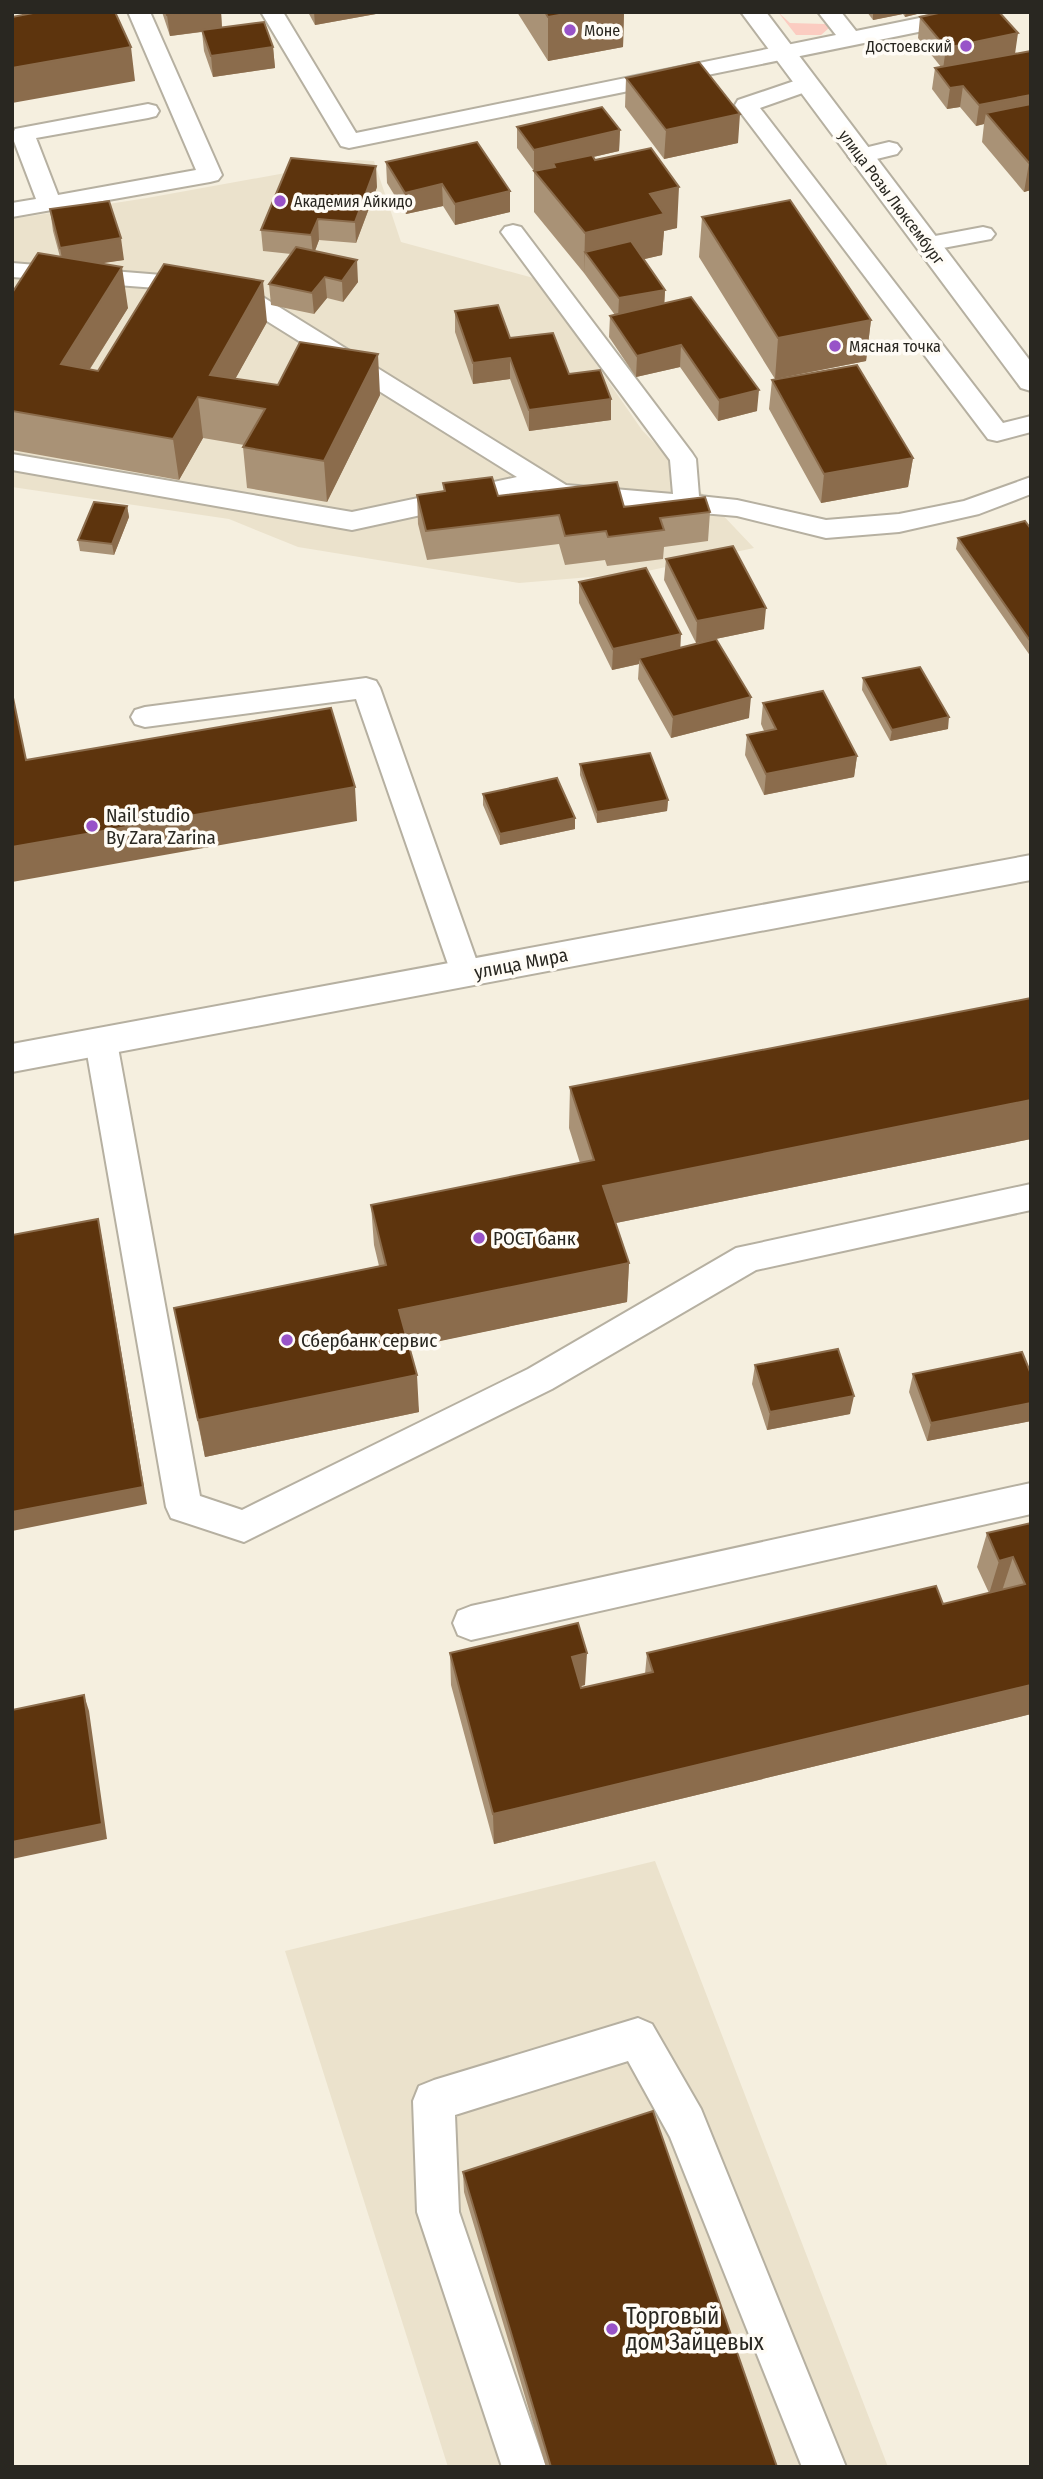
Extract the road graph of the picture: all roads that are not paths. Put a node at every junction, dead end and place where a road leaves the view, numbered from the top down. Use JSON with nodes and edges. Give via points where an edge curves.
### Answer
{"nodes":[{"id":1,"x":139,"y":12,"type":"edge"},
{"id":2,"x":272,"y":12,"type":"edge"},
{"id":3,"x":753,"y":12,"type":"edge"},
{"id":4,"x":829,"y":12,"type":"edge"},
{"id":5,"x":982,"y":12,"type":"edge"},
{"id":6,"x":850,"y":38,"type":"junction"},
{"id":7,"x":782,"y":51,"type":"junction"},
{"id":8,"x":806,"y":84,"type":"junction"},
{"id":9,"x":148,"y":111,"type":"dead end"},
{"id":10,"x":889,"y":149,"type":"dead end"},
{"id":11,"x":860,"y":156,"type":"junction"},
{"id":12,"x":49,"y":203,"type":"junction"},
{"id":13,"x":12,"y":209,"type":"edge"},
{"id":14,"x":513,"y":232,"type":"dead end"},
{"id":15,"x":983,"y":234,"type":"dead end"},
{"id":16,"x":927,"y":244,"type":"junction"},
{"id":17,"x":12,"y":270,"type":"edge"},
{"id":18,"x":1028,"y":374,"type":"edge"},
{"id":19,"x":1031,"y":424,"type":"edge"},
{"id":20,"x":12,"y":462,"type":"edge"},
{"id":21,"x":539,"y":481,"type":"junction"},
{"id":22,"x":1031,"y":485,"type":"edge"},
{"id":23,"x":687,"y":504,"type":"junction"},
{"id":24,"x":145,"y":718,"type":"dead end"},
{"id":25,"x":1031,"y":867,"type":"edge"},
{"id":26,"x":466,"y":973,"type":"junction"},
{"id":27,"x":102,"y":1042,"type":"junction"},
{"id":28,"x":12,"y":1058,"type":"edge"},
{"id":29,"x":1031,"y":1197,"type":"edge"},
{"id":30,"x":1031,"y":1498,"type":"edge"},
{"id":31,"x":471,"y":1623,"type":"dead end"},
{"id":32,"x":524,"y":2467,"type":"edge"},
{"id":33,"x":824,"y":2467,"type":"edge"}],
"edges":[{"from":1,"to":12,"type":"lane","via":[[210,175]]},
{"from":2,"to":7,"type":"lane","via":[[349,141]]},
{"from":3,"to":7,"type":"main road","name":"улица Розы Люксембург"},
{"from":4,"to":6,"type":"lane"},
{"from":5,"to":6,"type":"lane"},
{"from":6,"to":7,"type":"lane"},
{"from":7,"to":8,"type":"main road","name":"улица Розы Люксембург"},
{"from":8,"to":11,"type":"main road","name":"улица Розы Люксембург"},
{"from":8,"to":19,"type":"lane","via":[[746,105],[997,433]]},
{"from":9,"to":12,"type":"lane","via":[[23,134]]},
{"from":10,"to":11,"type":"lane"},
{"from":11,"to":16,"type":"main road","name":"улица Розы Люксембург"},
{"from":12,"to":13,"type":"lane"},
{"from":14,"to":23,"type":"lane","via":[[683,459]]},
{"from":15,"to":16,"type":"lane"},
{"from":16,"to":18,"type":"main road","name":"улица Розы Люксембург"},
{"from":17,"to":21,"type":"lane","via":[[228,286]]},
{"from":20,"to":21,"type":"lane","via":[[352,522]]},
{"from":21,"to":23,"type":"lane","via":[[560,493]]},
{"from":22,"to":23,"type":"lane","via":[[970,508],[899,523],[826,529],[737,508]]},
{"from":24,"to":26,"type":"lane","via":[[366,688]]},
{"from":25,"to":26,"type":"main road","name":"улица Мира"},
{"from":26,"to":27,"type":"main road","name":"улица Мира"},
{"from":27,"to":28,"type":"main road","name":"улица Мира"},
{"from":27,"to":29,"type":"lane","via":[[184,1507],[244,1526],[540,1379],[748,1258]]},
{"from":30,"to":31,"type":"lane"},
{"from":32,"to":33,"type":"lane","via":[[438,2212],[434,2101],[638,2038],[686,2124]]}]}
